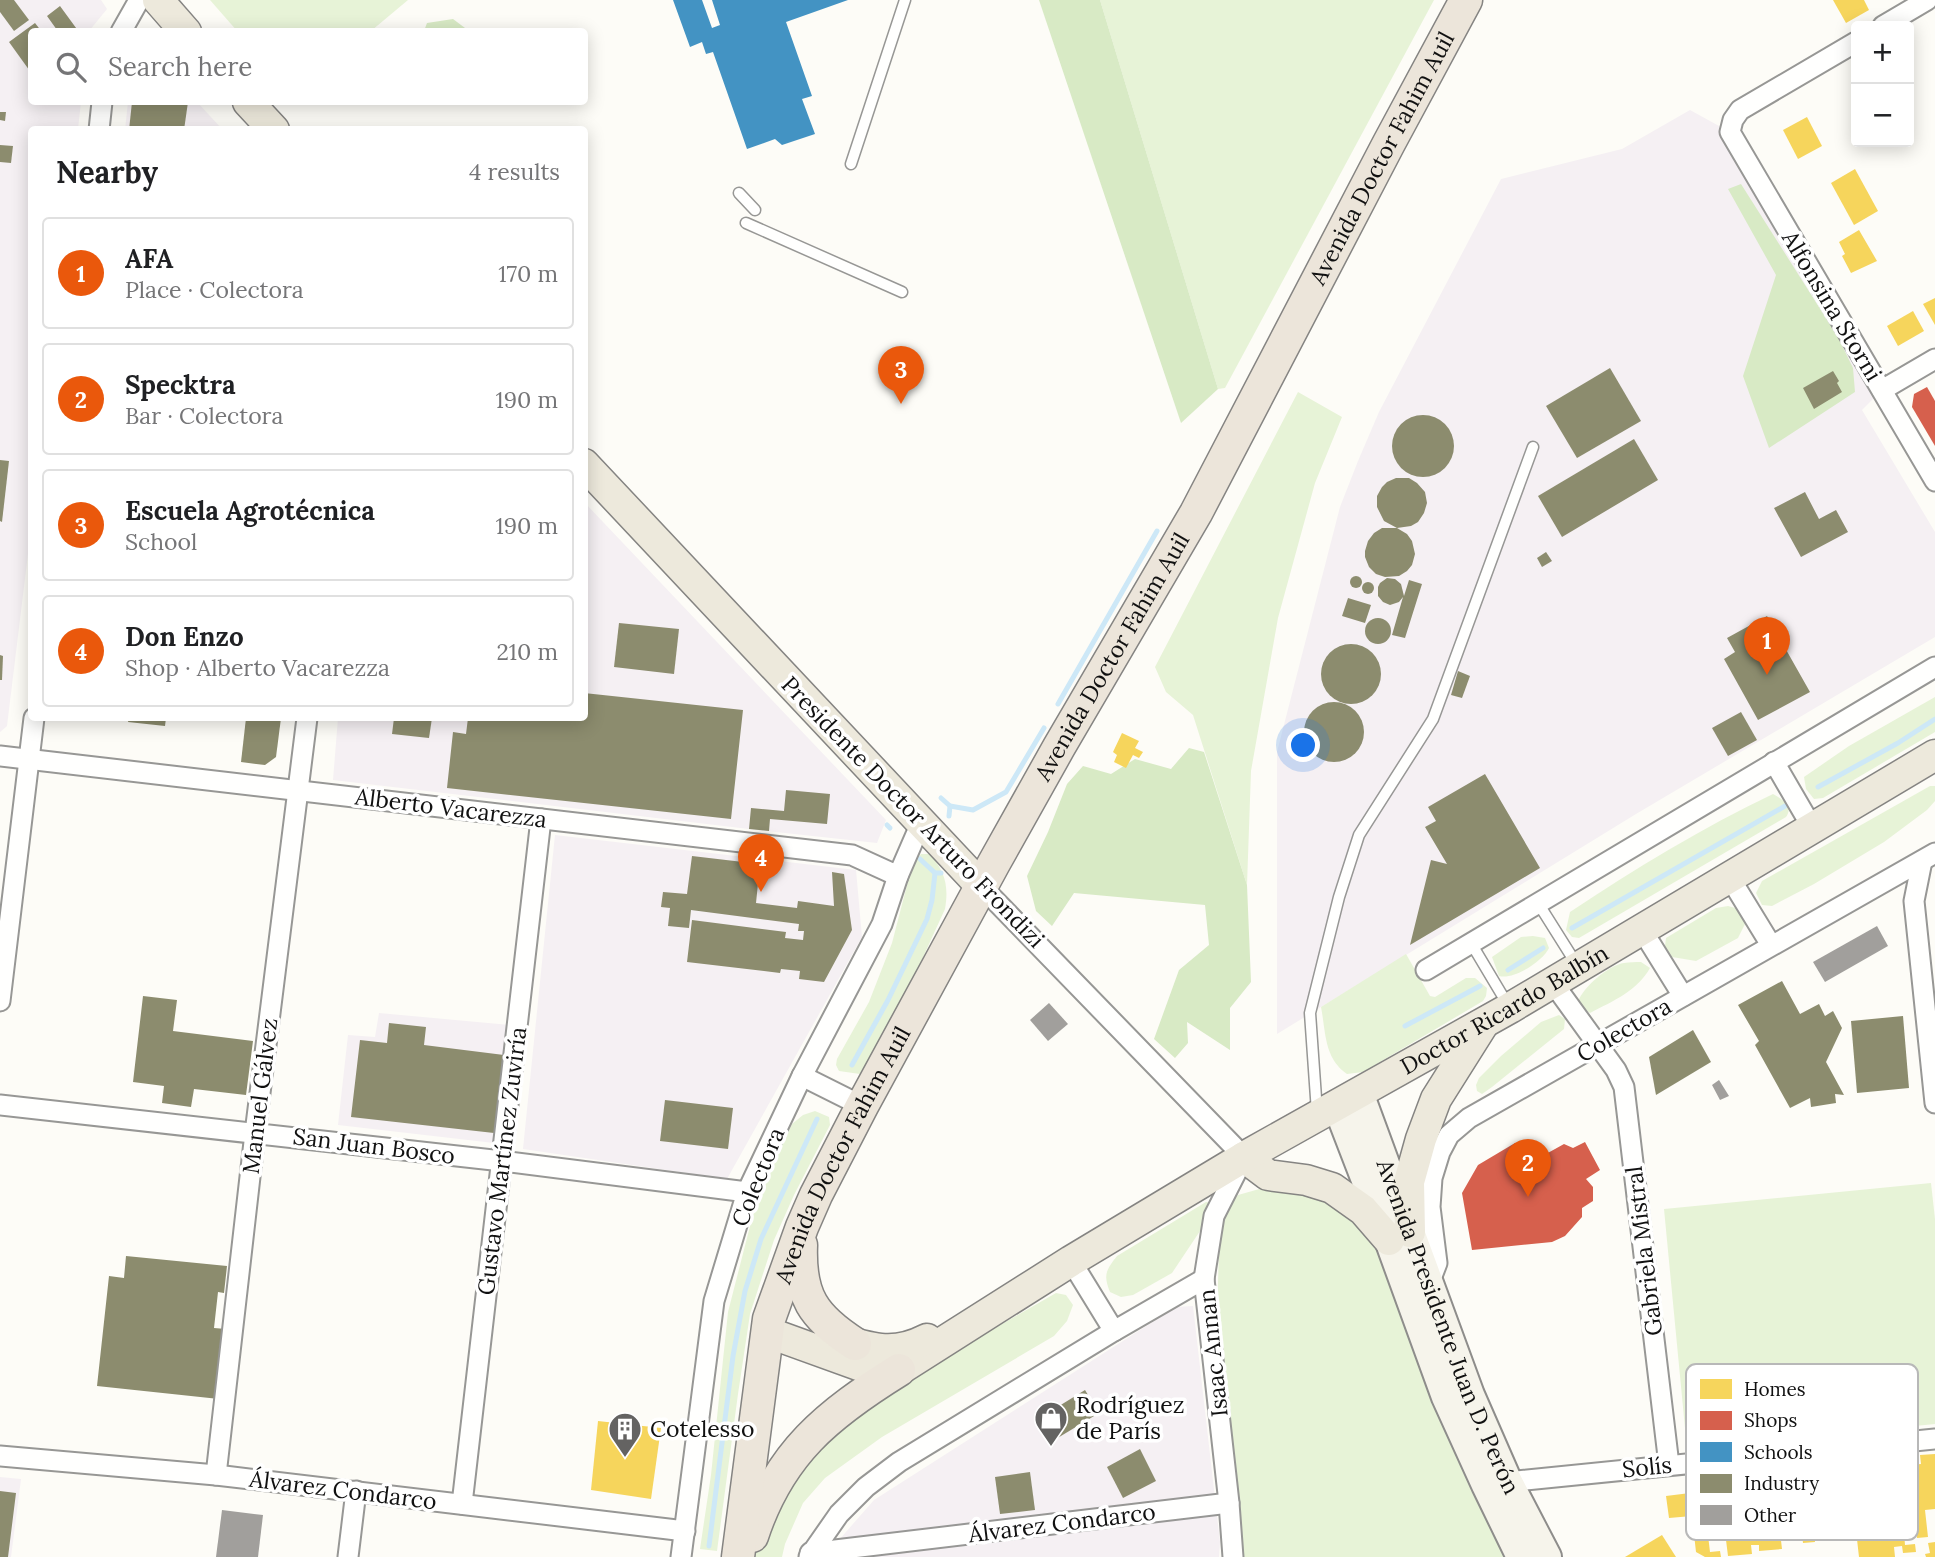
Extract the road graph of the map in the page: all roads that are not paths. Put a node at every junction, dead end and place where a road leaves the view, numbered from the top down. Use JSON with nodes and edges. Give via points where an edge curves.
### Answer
{"nodes":[{"id":1,"x":139,"y":0,"type":"edge"},
{"id":2,"x":158,"y":0,"type":"edge"},
{"id":3,"x":905,"y":0,"type":"edge"},
{"id":4,"x":1466,"y":0,"type":"edge"},
{"id":5,"x":1927,"y":0,"type":"edge"},
{"id":6,"x":1891,"y":21,"type":"edge"},
{"id":7,"x":123,"y":28,"type":"edge"},
{"id":8,"x":182,"y":28,"type":"edge"},
{"id":9,"x":1851,"y":45,"type":"edge"},
{"id":10,"x":103,"y":105,"type":"edge"},
{"id":11,"x":251,"y":105,"type":"edge"},
{"id":12,"x":100,"y":126,"type":"edge"},
{"id":13,"x":270,"y":126,"type":"edge"},
{"id":14,"x":851,"y":164,"type":"dead end"},
{"id":15,"x":739,"y":193,"type":"dead end"},
{"id":16,"x":755,"y":210,"type":"dead end"},
{"id":17,"x":746,"y":223,"type":"dead end"},
{"id":18,"x":902,"y":292,"type":"dead end"},
{"id":19,"x":1935,"y":359,"type":"edge"},
{"id":20,"x":1882,"y":390,"type":"junction"},
{"id":21,"x":1533,"y":447,"type":"dead end"},
{"id":22,"x":588,"y":468,"type":"edge"},
{"id":23,"x":1935,"y":481,"type":"edge"},
{"id":24,"x":1935,"y":667,"type":"edge"},
{"id":25,"x":34,"y":721,"type":"edge"},
{"id":26,"x":307,"y":721,"type":"edge"},
{"id":27,"x":1935,"y":755,"type":"edge"},
{"id":28,"x":0,"y":756,"type":"edge"},
{"id":29,"x":30,"y":759,"type":"junction"},
{"id":30,"x":1774,"y":762,"type":"junction"},
{"id":31,"x":299,"y":791,"type":"junction"},
{"id":32,"x":541,"y":819,"type":"junction"},
{"id":33,"x":921,"y":823,"type":"junction"},
{"id":34,"x":1813,"y":828,"type":"junction"},
{"id":35,"x":1929,"y":857,"type":"edge"},
{"id":36,"x":898,"y":876,"type":"junction"},
{"id":37,"x":1730,"y":878,"type":"junction"},
{"id":38,"x":982,"y":887,"type":"junction"},
{"id":39,"x":1538,"y":903,"type":"junction"},
{"id":40,"x":1642,"y":930,"type":"junction"},
{"id":41,"x":1471,"y":943,"type":"junction"},
{"id":42,"x":1771,"y":945,"type":"junction"},
{"id":43,"x":1578,"y":968,"type":"junction"},
{"id":44,"x":1426,"y":970,"type":"dead end"},
{"id":45,"x":1553,"y":983,"type":"junction"},
{"id":46,"x":1683,"y":996,"type":"junction"},
{"id":47,"x":0,"y":1001,"type":"edge"},
{"id":48,"x":1510,"y":1008,"type":"junction"},
{"id":49,"x":1484,"y":1023,"type":"junction"},
{"id":50,"x":1598,"y":1045,"type":"junction"},
{"id":51,"x":802,"y":1076,"type":"junction"},
{"id":52,"x":1935,"y":1103,"type":"edge"},
{"id":53,"x":0,"y":1105,"type":"edge"},
{"id":54,"x":1338,"y":1105,"type":"junction"},
{"id":55,"x":862,"y":1106,"type":"junction"},
{"id":56,"x":255,"y":1133,"type":"junction"},
{"id":57,"x":1244,"y":1157,"type":"junction"},
{"id":58,"x":502,"y":1161,"type":"junction"},
{"id":59,"x":747,"y":1192,"type":"junction"},
{"id":60,"x":802,"y":1227,"type":"junction"},
{"id":61,"x":1400,"y":1236,"type":"junction"},
{"id":62,"x":1071,"y":1261,"type":"junction"},
{"id":63,"x":1204,"y":1279,"type":"junction"},
{"id":64,"x":1429,"y":1284,"type":"junction"},
{"id":65,"x":768,"y":1325,"type":"junction"},
{"id":66,"x":1114,"y":1331,"type":"junction"},
{"id":67,"x":855,"y":1343,"type":"junction"},
{"id":68,"x":899,"y":1370,"type":"junction"},
{"id":69,"x":0,"y":1456,"type":"edge"},
{"id":70,"x":1686,"y":1463,"type":"edge"},
{"id":71,"x":1669,"y":1465,"type":"junction"},
{"id":72,"x":216,"y":1475,"type":"junction"},
{"id":73,"x":1497,"y":1483,"type":"junction"},
{"id":74,"x":356,"y":1491,"type":"junction"},
{"id":75,"x":1229,"y":1503,"type":"junction"},
{"id":76,"x":462,"y":1504,"type":"junction"},
{"id":77,"x":685,"y":1531,"type":"junction"},
{"id":78,"x":810,"y":1555,"type":"edge"},
{"id":79,"x":348,"y":1557,"type":"edge"},
{"id":80,"x":681,"y":1557,"type":"edge"},
{"id":81,"x":738,"y":1557,"type":"edge"},
{"id":82,"x":745,"y":1557,"type":"edge"},
{"id":83,"x":1233,"y":1557,"type":"edge"},
{"id":84,"x":1521,"y":1557,"type":"edge"},
{"id":85,"x":1547,"y":1557,"type":"edge"}],
"edges":[{"from":1,"to":7,"type":"street"},
{"from":2,"to":8,"type":"main road"},
{"from":3,"to":14,"type":"lane"},
{"from":4,"to":38,"type":"highway","name":"Avenida Doctor Fahim Auil","via":[[1196,513]]},
{"from":5,"to":6,"type":"street"},
{"from":9,"to":20,"type":"street","name":"Alfonsina Storni","via":[[1740,110],[1730,132]]},
{"from":10,"to":12,"type":"street"},
{"from":11,"to":13,"type":"main road"},
{"from":15,"to":16,"type":"lane"},
{"from":17,"to":18,"type":"lane"},
{"from":19,"to":20,"type":"street"},
{"from":20,"to":23,"type":"street","name":"Alfonsina Storni"},
{"from":21,"to":54,"type":"lane","via":[[1433,719],[1359,835],[1339,897],[1310,1013]]},
{"from":22,"to":33,"type":"main road","name":"Presidente Doctor Arturo Frondizi"},
{"from":24,"to":30,"type":"street"},
{"from":25,"to":29,"type":"street"},
{"from":26,"to":31,"type":"street","name":"Manuel Gálvez"},
{"from":27,"to":34,"type":"main road","name":"Doctor Ricardo Balbín"},
{"from":28,"to":29,"type":"street","name":"Alberto Vacarezza"},
{"from":29,"to":31,"type":"street","name":"Alberto Vacarezza"},
{"from":29,"to":47,"type":"street"},
{"from":30,"to":34,"type":"street"},
{"from":30,"to":39,"type":"street"},
{"from":31,"to":32,"type":"street","name":"Alberto Vacarezza"},
{"from":31,"to":56,"type":"street","name":"Manuel Gálvez"},
{"from":32,"to":36,"type":"street","name":"Alberto Vacarezza","via":[[852,855]]},
{"from":32,"to":58,"type":"street","name":"Gustavo Martínez Zuviría"},
{"from":33,"to":36,"type":"street","name":"Colectora"},
{"from":33,"to":38,"type":"main road","name":"Presidente Doctor Arturo Frondizi"},
{"from":34,"to":37,"type":"main road","name":"Doctor Ricardo Balbín"},
{"from":35,"to":42,"type":"street","name":"Colectora"},
{"from":35,"to":52,"type":"street","via":[[1914,901]]},
{"from":36,"to":51,"type":"street","name":"Colectora","via":[[882,924]]},
{"from":37,"to":40,"type":"main road","name":"Doctor Ricardo Balbín"},
{"from":37,"to":42,"type":"street"},
{"from":38,"to":55,"type":"highway","name":"Avenida Doctor Fahim Auil"},
{"from":38,"to":57,"type":"street","name":"Presidente Doctor Arturo Frondizi"},
{"from":39,"to":41,"type":"street"},
{"from":39,"to":43,"type":"lane"},
{"from":40,"to":43,"type":"main road","name":"Doctor Ricardo Balbín"},
{"from":40,"to":46,"type":"street"},
{"from":41,"to":44,"type":"street"},
{"from":41,"to":48,"type":"lane"},
{"from":42,"to":46,"type":"street","name":"Colectora"},
{"from":43,"to":45,"type":"main road","name":"Doctor Ricardo Balbín"},
{"from":45,"to":48,"type":"main road","name":"Doctor Ricardo Balbín"},
{"from":45,"to":50,"type":"street","name":"Gabriela Mistral"},
{"from":46,"to":50,"type":"street","name":"Colectora"},
{"from":48,"to":49,"type":"main road","name":"Doctor Ricardo Balbín"},
{"from":49,"to":54,"type":"main road","name":"Doctor Ricardo Balbín"},
{"from":49,"to":61,"type":"main road","via":[[1436,1099],[1409,1182]]},
{"from":50,"to":64,"type":"street","name":"Colectora","via":[[1469,1118],[1449,1135],[1433,1178],[1430,1207],[1437,1263]]},
{"from":50,"to":71,"type":"street","name":"Gabriela Mistral","via":[[1616,1070],[1628,1107]]},
{"from":51,"to":55,"type":"street"},
{"from":51,"to":59,"type":"street","name":"Colectora"},
{"from":53,"to":56,"type":"street","name":"San Juan Bosco"},
{"from":54,"to":57,"type":"main road","name":"Doctor Ricardo Balbín"},
{"from":54,"to":61,"type":"main road","name":"Avenida Presidente Juan D. Perón"},
{"from":55,"to":60,"type":"highway","name":"Avenida Doctor Fahim Auil"},
{"from":56,"to":58,"type":"street","name":"San Juan Bosco"},
{"from":56,"to":72,"type":"street","name":"Manuel Gálvez"},
{"from":57,"to":61,"type":"main road","via":[[1268,1175],[1332,1188]]},
{"from":57,"to":62,"type":"main road","name":"Doctor Ricardo Balbín"},
{"from":57,"to":63,"type":"street","name":"Isaac Annan","via":[[1214,1216]]},
{"from":58,"to":59,"type":"street","name":"San Juan Bosco"},
{"from":58,"to":76,"type":"street","name":"Gustavo Martínez Zuviría"},
{"from":59,"to":77,"type":"street","name":"Colectora","via":[[714,1301]]},
{"from":60,"to":65,"type":"highway","name":"Avenida Doctor Fahim Auil"},
{"from":60,"to":67,"type":"highway","via":[[804,1290],[812,1307]]},
{"from":61,"to":64,"type":"main road","name":"Avenida Presidente Juan D. Perón"},
{"from":61,"to":73,"type":"main road","name":"Avenida Presidente Juan D. Perón","via":[[1446,1397]]},
{"from":62,"to":66,"type":"street"},
{"from":62,"to":67,"type":"main road","name":"Doctor Ricardo Balbín","via":[[916,1345],[888,1350]]},
{"from":62,"to":68,"type":"main road","name":"Doctor Ricardo Balbín"},
{"from":63,"to":66,"type":"street"},
{"from":63,"to":75,"type":"street","name":"Isaac Annan"},
{"from":64,"to":73,"type":"main road","name":"Avenida Presidente Juan D. Perón"},
{"from":65,"to":67,"type":"main road","name":"Doctor Ricardo Balbín"},
{"from":65,"to":68,"type":"main road","via":[[872,1370]]},
{"from":65,"to":81,"type":"highway","name":"Avenida Doctor Fahim Auil"},
{"from":66,"to":78,"type":"street","via":[[888,1470],[839,1514]]},
{"from":68,"to":82,"type":"highway","via":[[840,1409],[795,1453],[761,1508]]},
{"from":69,"to":72,"type":"street","name":"Álvarez Condarco"},
{"from":70,"to":71,"type":"street","name":"Solís"},
{"from":71,"to":73,"type":"street","name":"Solís"},
{"from":72,"to":74,"type":"street","name":"Álvarez Condarco"},
{"from":73,"to":84,"type":"main road","name":"Avenida Presidente Juan D. Perón"},
{"from":73,"to":85,"type":"main road","name":"Avenida Presidente Juan D. Perón"},
{"from":74,"to":76,"type":"street","name":"Álvarez Condarco"},
{"from":74,"to":79,"type":"street"},
{"from":75,"to":78,"type":"street","name":"Álvarez Condarco"},
{"from":75,"to":83,"type":"street","name":"Isaac Annan"},
{"from":76,"to":77,"type":"street","name":"Álvarez Condarco"},
{"from":77,"to":80,"type":"street","name":"Colectora"}]}
